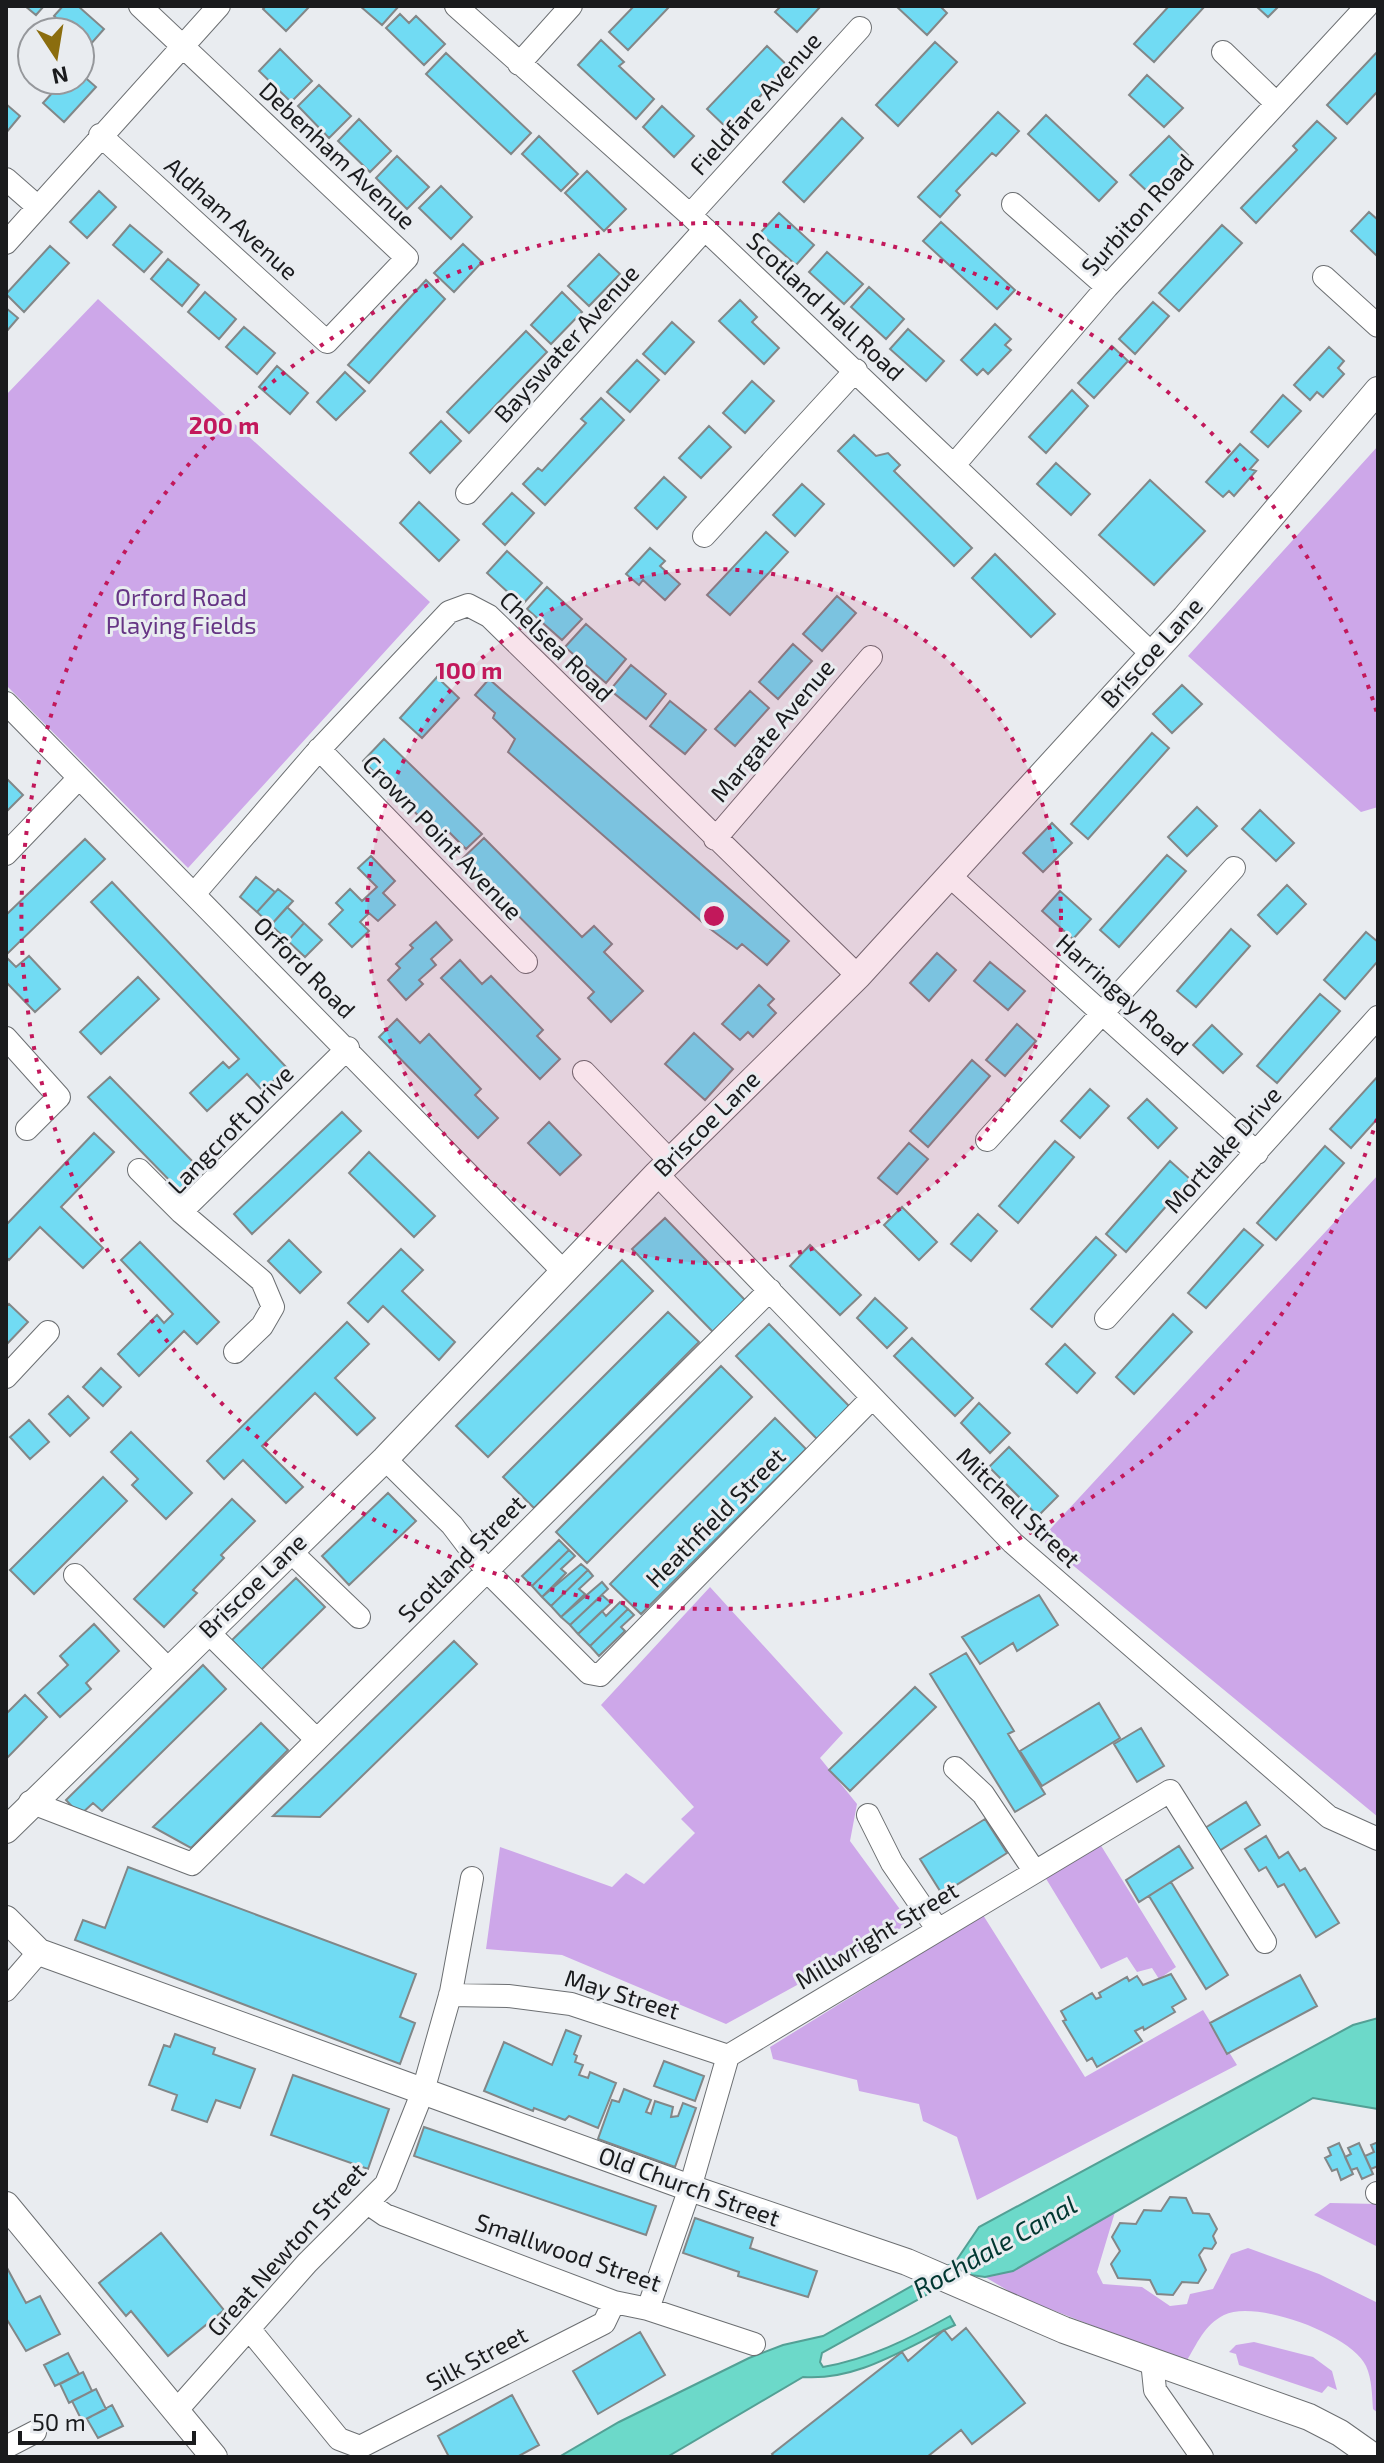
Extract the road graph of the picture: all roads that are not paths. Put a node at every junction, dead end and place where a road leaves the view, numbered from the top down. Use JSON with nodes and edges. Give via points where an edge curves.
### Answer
{"nodes":[{"id":1,"x":140,"y":6,"type":"edge"},
{"id":2,"x":219,"y":6,"type":"edge"},
{"id":3,"x":456,"y":6,"type":"edge"},
{"id":4,"x":571,"y":6,"type":"edge"},
{"id":5,"x":1367,"y":6,"type":"edge"},
{"id":6,"x":860,"y":28,"type":"dead end"},
{"id":7,"x":182,"y":45,"type":"junction"},
{"id":8,"x":1223,"y":52,"type":"dead end"},
{"id":9,"x":519,"y":64,"type":"junction"},
{"id":10,"x":1275,"y":102,"type":"junction"},
{"id":11,"x":100,"y":135,"type":"junction"},
{"id":12,"x":6,"y":179,"type":"edge"},
{"id":13,"x":1013,"y":204,"type":"dead end"},
{"id":14,"x":38,"y":207,"type":"junction"},
{"id":15,"x":698,"y":222,"type":"junction"},
{"id":16,"x":6,"y":243,"type":"edge"},
{"id":17,"x":1324,"y":277,"type":"dead end"},
{"id":18,"x":1107,"y":287,"type":"junction"},
{"id":19,"x":1378,"y":326,"type":"edge"},
{"id":20,"x":327,"y":342,"type":"joint"},
{"id":21,"x":856,"y":370,"type":"junction"},
{"id":22,"x":1378,"y":390,"type":"edge"},
{"id":23,"x":954,"y":465,"type":"junction"},
{"id":24,"x":467,"y":493,"type":"dead end"},
{"id":25,"x":704,"y":536,"type":"dead end"},
{"id":26,"x":1151,"y":653,"type":"junction"},
{"id":27,"x":871,"y":657,"type":"dead end"},
{"id":28,"x":6,"y":703,"type":"edge"},
{"id":29,"x":319,"y":749,"type":"junction"},
{"id":30,"x":79,"y":778,"type":"junction"},
{"id":31,"x":715,"y":839,"type":"junction"},
{"id":32,"x":6,"y":854,"type":"edge"},
{"id":33,"x":1234,"y":868,"type":"dead end"},
{"id":34,"x":951,"y":877,"type":"junction"},
{"id":35,"x":194,"y":894,"type":"junction"},
{"id":36,"x":526,"y":962,"type":"dead end"},
{"id":37,"x":858,"y":976,"type":"junction"},
{"id":38,"x":1103,"y":1013,"type":"junction"},
{"id":39,"x":1378,"y":1017,"type":"edge"},
{"id":40,"x":6,"y":1038,"type":"edge"},
{"id":41,"x":348,"y":1048,"type":"junction"},
{"id":42,"x":584,"y":1072,"type":"dead end"},
{"id":43,"x":27,"y":1129,"type":"dead end"},
{"id":44,"x":987,"y":1140,"type":"dead end"},
{"id":45,"x":1257,"y":1153,"type":"junction"},
{"id":46,"x":664,"y":1168,"type":"junction"},
{"id":47,"x":139,"y":1170,"type":"dead end"},
{"id":48,"x":181,"y":1212,"type":"junction"},
{"id":49,"x":563,"y":1271,"type":"junction"},
{"id":50,"x":770,"y":1290,"type":"junction"},
{"id":51,"x":1106,"y":1318,"type":"dead end"},
{"id":52,"x":48,"y":1332,"type":"dead end"},
{"id":53,"x":235,"y":1352,"type":"dead end"},
{"id":54,"x":6,"y":1377,"type":"edge"},
{"id":55,"x":871,"y":1399,"type":"junction"},
{"id":56,"x":385,"y":1459,"type":"junction"},
{"id":57,"x":290,"y":1551,"type":"junction"},
{"id":58,"x":487,"y":1571,"type":"junction"},
{"id":59,"x":75,"y":1575,"type":"dead end"},
{"id":60,"x":359,"y":1617,"type":"dead end"},
{"id":61,"x":207,"y":1631,"type":"junction"},
{"id":62,"x":168,"y":1669,"type":"junction"},
{"id":63,"x":316,"y":1739,"type":"junction"},
{"id":64,"x":955,"y":1768,"type":"dead end"},
{"id":65,"x":30,"y":1802,"type":"junction"},
{"id":66,"x":868,"y":1815,"type":"dead end"},
{"id":67,"x":6,"y":1830,"type":"edge"},
{"id":68,"x":1378,"y":1839,"type":"edge"},
{"id":69,"x":1035,"y":1872,"type":"junction"},
{"id":70,"x":472,"y":1878,"type":"dead end"},
{"id":71,"x":6,"y":1919,"type":"edge"},
{"id":72,"x":938,"y":1930,"type":"junction"},
{"id":73,"x":1265,"y":1942,"type":"dead end"},
{"id":74,"x":39,"y":1952,"type":"junction"},
{"id":75,"x":6,"y":1990,"type":"edge"},
{"id":76,"x":450,"y":1995,"type":"junction"},
{"id":77,"x":728,"y":2056,"type":"junction"},
{"id":78,"x":423,"y":2091,"type":"junction"},
{"id":79,"x":690,"y":2188,"type":"junction"},
{"id":80,"x":369,"y":2204,"type":"junction"},
{"id":81,"x":6,"y":2205,"type":"edge"},
{"id":82,"x":614,"y":2302,"type":"junction"},
{"id":83,"x":648,"y":2309,"type":"junction"},
{"id":84,"x":250,"y":2330,"type":"junction"},
{"id":85,"x":754,"y":2344,"type":"dead end"},
{"id":86,"x":1152,"y":2361,"type":"junction"},
{"id":87,"x":176,"y":2411,"type":"junction"},
{"id":88,"x":35,"y":2432,"type":"dead end"},
{"id":89,"x":6,"y":2446,"type":"edge"},
{"id":90,"x":1374,"y":2453,"type":"edge"},
{"id":91,"x":214,"y":2457,"type":"edge"},
{"id":92,"x":1202,"y":2457,"type":"edge"}],
"edges":[{"from":1,"to":7,"type":"street"},
{"from":2,"to":7,"type":"street"},
{"from":3,"to":9,"type":"street","name":"Scotland Hall Road"},
{"from":4,"to":9,"type":"street"},
{"from":5,"to":10,"type":"street","name":"Surbiton Road"},
{"from":6,"to":15,"type":"street","name":"Fieldfare Avenue"},
{"from":7,"to":11,"type":"street"},
{"from":7,"to":20,"type":"street","name":"Debenham Avenue","via":[[407,258]]},
{"from":8,"to":10,"type":"street"},
{"from":9,"to":15,"type":"street","name":"Scotland Hall Road"},
{"from":10,"to":18,"type":"street","name":"Surbiton Road"},
{"from":11,"to":14,"type":"street"},
{"from":11,"to":20,"type":"street","name":"Aldham Avenue"},
{"from":12,"to":14,"type":"street"},
{"from":13,"to":18,"type":"street"},
{"from":14,"to":16,"type":"street"},
{"from":15,"to":21,"type":"street","name":"Scotland Hall Road"},
{"from":15,"to":24,"type":"street","name":"Bayswater Avenue"},
{"from":17,"to":19,"type":"street"},
{"from":18,"to":23,"type":"street","name":"Surbiton Road"},
{"from":21,"to":23,"type":"street","name":"Scotland Hall Road"},
{"from":21,"to":25,"type":"street"},
{"from":22,"to":26,"type":"street","name":"Briscoe Lane"},
{"from":23,"to":26,"type":"street","name":"Scotland Hall Road"},
{"from":26,"to":34,"type":"street","name":"Briscoe Lane"},
{"from":27,"to":31,"type":"street","name":"Margate Avenue"},
{"from":28,"to":30,"type":"street","name":"Orford Road"},
{"from":29,"to":31,"type":"street","name":"Chelsea Road","via":[[449,612],[468,605],[489,616]]},
{"from":29,"to":35,"type":"street","name":"Chelsea Road"},
{"from":29,"to":36,"type":"street","name":"Crown Point Avenue"},
{"from":30,"to":32,"type":"street"},
{"from":30,"to":35,"type":"street","name":"Orford Road"},
{"from":31,"to":37,"type":"street","name":"Chelsea Road"},
{"from":33,"to":38,"type":"street"},
{"from":34,"to":37,"type":"street","name":"Briscoe Lane"},
{"from":34,"to":38,"type":"street","name":"Harringay Road"},
{"from":35,"to":41,"type":"street","name":"Orford Road"},
{"from":37,"to":46,"type":"street","name":"Briscoe Lane"},
{"from":38,"to":44,"type":"street"},
{"from":38,"to":45,"type":"street","name":"Harringay Road"},
{"from":39,"to":45,"type":"street","name":"Mortlake Drive"},
{"from":40,"to":43,"type":"street","via":[[59,1097]]},
{"from":41,"to":48,"type":"street","name":"Langcroft Drive"},
{"from":41,"to":49,"type":"street","name":"Orford Road"},
{"from":42,"to":46,"type":"street","name":"Mitchell Street"},
{"from":45,"to":51,"type":"street","name":"Mortlake Drive"},
{"from":46,"to":49,"type":"street","name":"Briscoe Lane"},
{"from":46,"to":50,"type":"street","name":"Mitchell Street"},
{"from":47,"to":48,"type":"street"},
{"from":48,"to":53,"type":"street","name":"Langcroft Drive","via":[[262,1281],[273,1307]]},
{"from":49,"to":56,"type":"street","name":"Briscoe Lane"},
{"from":50,"to":55,"type":"street","name":"Mitchell Street"},
{"from":50,"to":58,"type":"street","name":"Scotland Street"},
{"from":52,"to":54,"type":"street"},
{"from":55,"to":58,"type":"street","name":"Heathfield Street","via":[[600,1675],[589,1673]]},
{"from":55,"to":68,"type":"street","name":"Mitchell Street","via":[[1024,1553],[1329,1817]]},
{"from":56,"to":57,"type":"street","name":"Briscoe Lane"},
{"from":56,"to":58,"type":"street","via":[[452,1525]]},
{"from":57,"to":60,"type":"street"},
{"from":57,"to":61,"type":"street","name":"Briscoe Lane"},
{"from":58,"to":63,"type":"street","name":"Scotland Street"},
{"from":59,"to":62,"type":"street"},
{"from":61,"to":62,"type":"street","name":"Briscoe Lane"},
{"from":61,"to":63,"type":"street"},
{"from":62,"to":65,"type":"street","name":"Briscoe Lane"},
{"from":63,"to":65,"type":"street","name":"Scotland Street","via":[[192,1864]]},
{"from":64,"to":69,"type":"street","via":[[983,1794]]},
{"from":65,"to":67,"type":"street","name":"Briscoe Lane"},
{"from":66,"to":72,"type":"street","via":[[892,1863]]},
{"from":69,"to":72,"type":"street","name":"Millwright Street"},
{"from":69,"to":73,"type":"street","name":"Millwright Street","via":[[1170,1791]]},
{"from":70,"to":76,"type":"street","name":"Great Newton Street"},
{"from":71,"to":74,"type":"street","name":"Old Church Street"},
{"from":72,"to":77,"type":"street","name":"Millwright Street"},
{"from":74,"to":75,"type":"street"},
{"from":74,"to":78,"type":"street","name":"Old Church Street"},
{"from":76,"to":77,"type":"street","name":"May Street","via":[[571,2004]]},
{"from":76,"to":78,"type":"street","name":"Great Newton Street"},
{"from":77,"to":79,"type":"street"},
{"from":78,"to":79,"type":"street","name":"Old Church Street"},
{"from":78,"to":80,"type":"street","name":"Great Newton Street","via":[[386,2184]]},
{"from":79,"to":83,"type":"street"},
{"from":79,"to":86,"type":"street","name":"Old Church Street","via":[[907,2262],[996,2303]]},
{"from":80,"to":82,"type":"street","name":"Smallwood Street","via":[[385,2215]]},
{"from":80,"to":84,"type":"street","name":"Great Newton Street","via":[[307,2263]]},
{"from":81,"to":87,"type":"street"},
{"from":82,"to":83,"type":"street","name":"Smallwood Street"},
{"from":82,"to":84,"type":"street","name":"Silk Street","via":[[604,2323],[368,2446],[339,2439]]},
{"from":83,"to":85,"type":"street","name":"Smallwood Street"},
{"from":84,"to":87,"type":"street","name":"Great Newton Street"},
{"from":86,"to":90,"type":"street","name":"Old Church Street","via":[[1309,2417]]},
{"from":86,"to":92,"type":"street","via":[[1155,2390]]},
{"from":87,"to":91,"type":"street"},
{"from":88,"to":89,"type":"street"}]}
